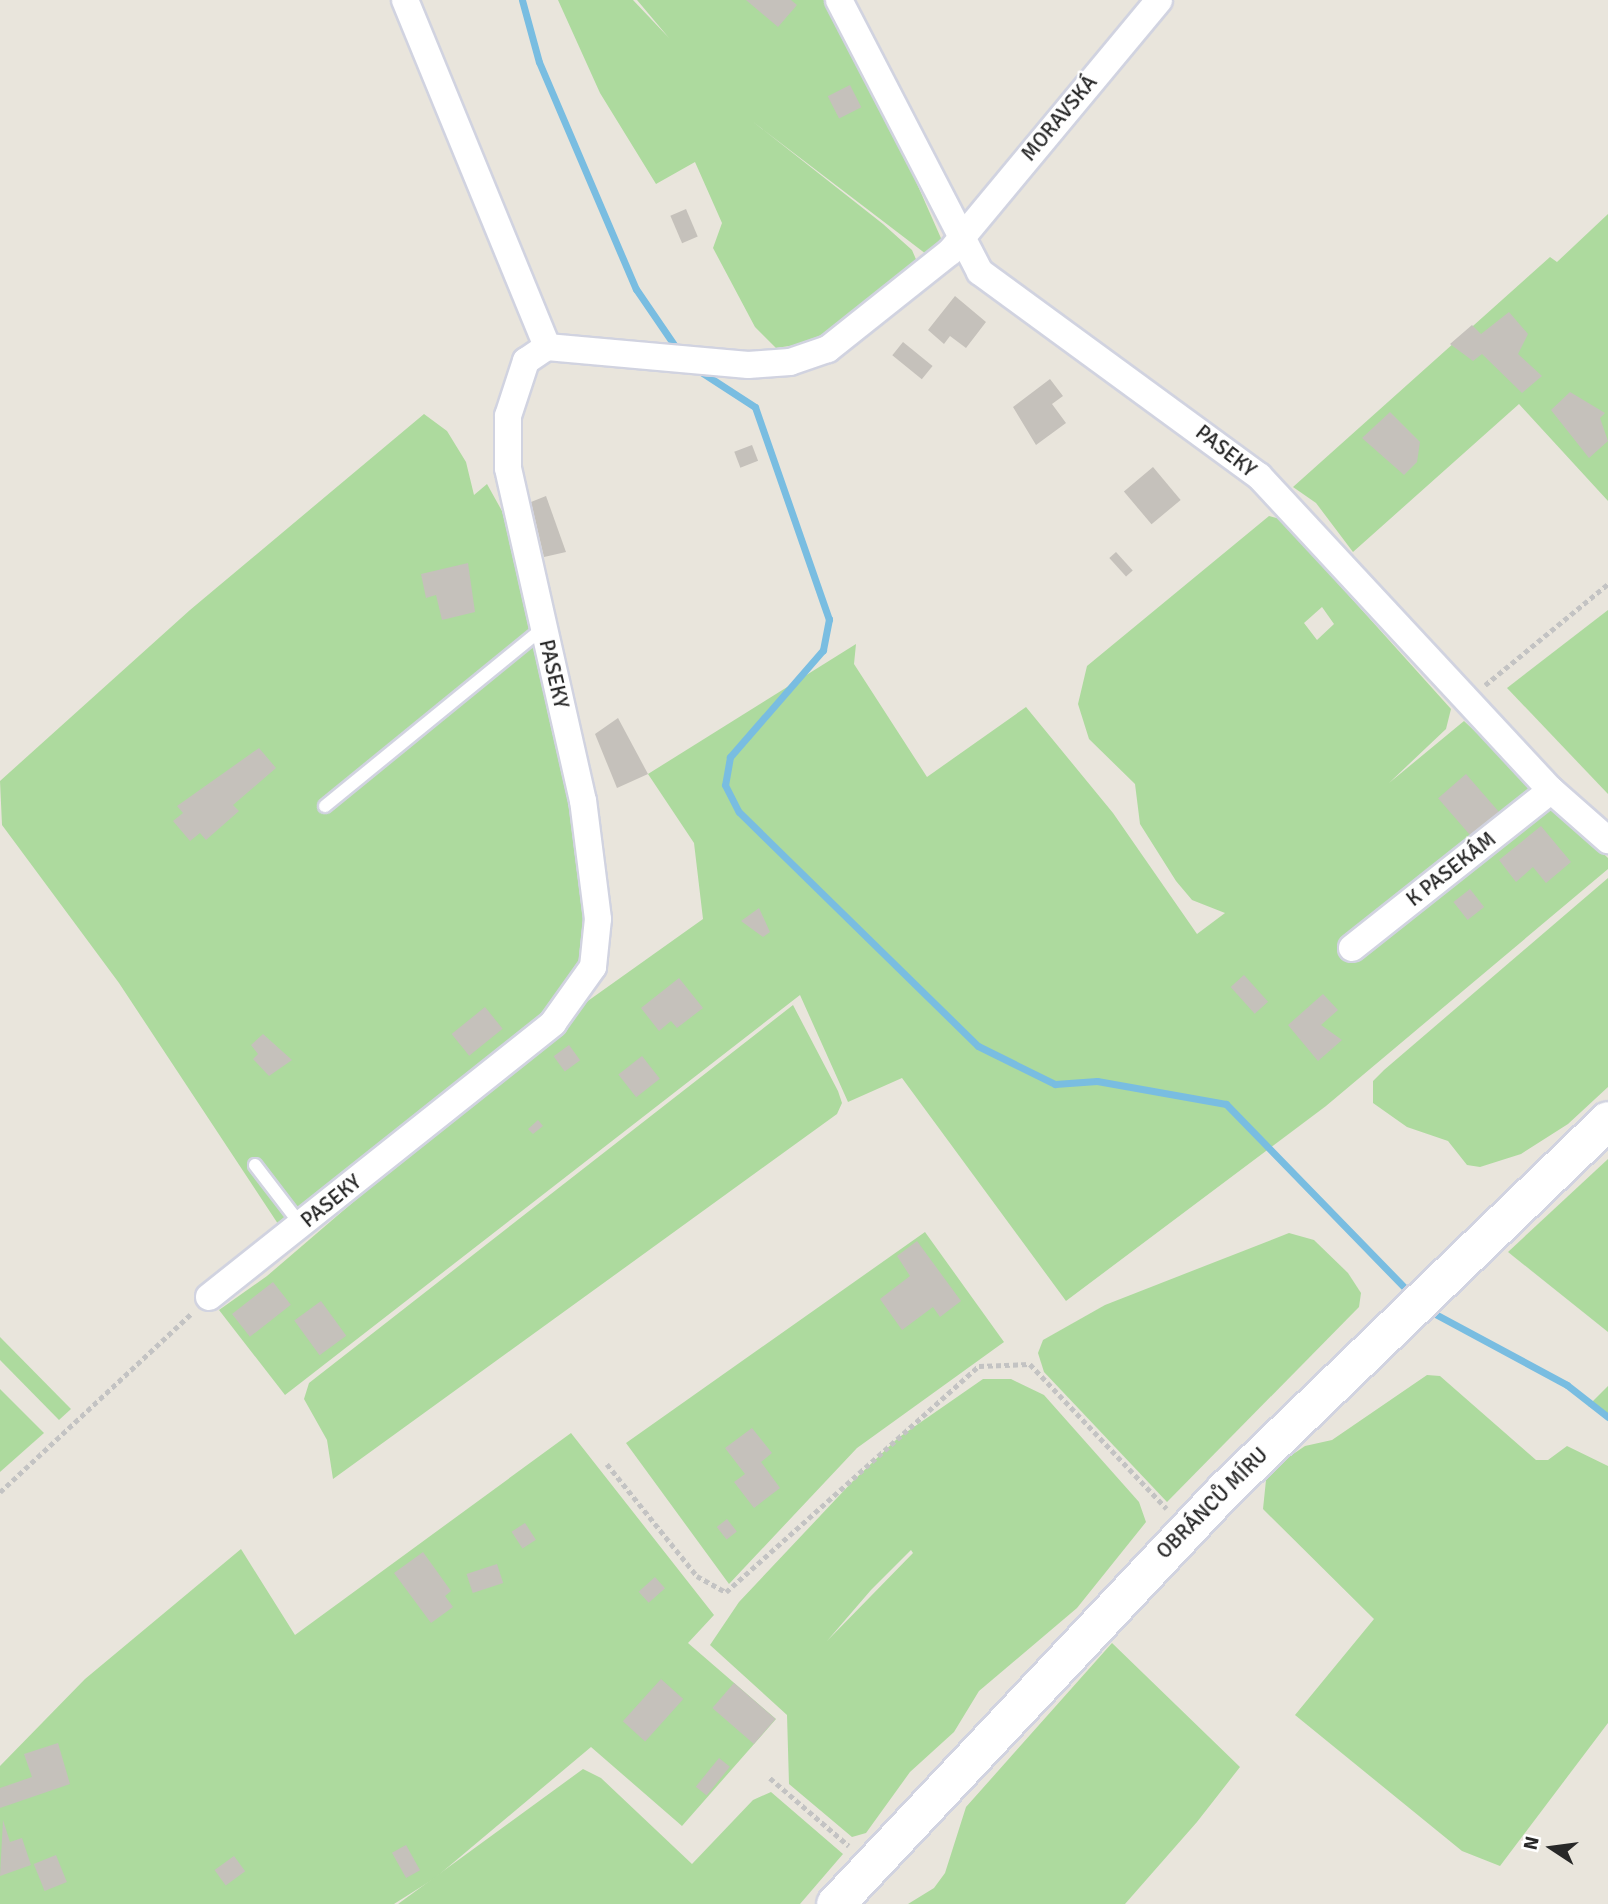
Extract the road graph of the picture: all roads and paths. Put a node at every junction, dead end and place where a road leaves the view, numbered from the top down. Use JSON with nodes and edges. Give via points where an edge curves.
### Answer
{"nodes":[{"id":1,"x":405,"y":0,"type":"edge"},
{"id":2,"x":839,"y":0,"type":"edge"},
{"id":3,"x":1159,"y":0,"type":"edge"},
{"id":4,"x":960,"y":236,"type":"junction"},
{"id":5,"x":547,"y":347,"type":"junction"},
{"id":6,"x":1608,"y":584,"type":"edge"},
{"id":7,"x":544,"y":628,"type":"junction"},
{"id":8,"x":1468,"y":699,"type":"junction"},
{"id":9,"x":1551,"y":790,"type":"junction"},
{"id":10,"x":325,"y":806,"type":"dead end"},
{"id":11,"x":1608,"y":840,"type":"edge"},
{"id":12,"x":1352,"y":948,"type":"dead end"},
{"id":13,"x":1608,"y":1120,"type":"edge"},
{"id":14,"x":255,"y":1166,"type":"dead end"},
{"id":15,"x":301,"y":1225,"type":"junction"},
{"id":16,"x":209,"y":1297,"type":"joint"},
{"id":17,"x":607,"y":1464,"type":"dead end"},
{"id":18,"x":0,"y":1493,"type":"edge"},
{"id":19,"x":1186,"y":1528,"type":"junction"},
{"id":20,"x":770,"y":1779,"type":"dead end"},
{"id":21,"x":871,"y":1865,"type":"junction"},
{"id":22,"x":835,"y":1904,"type":"edge"}],
"edges":[{"from":1,"to":5,"type":"street"},
{"from":2,"to":4,"type":"street","name":"PASEKY"},
{"from":3,"to":4,"type":"street","name":"MORAVSKÁ"},
{"from":4,"to":5,"type":"street","via":[[935,266],[828,349],[769,364],[701,363]]},
{"from":4,"to":8,"type":"street","name":"PASEKY","via":[[980,272],[1259,476]]},
{"from":5,"to":7,"type":"street","name":"PASEKY","via":[[531,356],[518,376],[506,436],[513,502]]},
{"from":6,"to":8,"type":"path"},
{"from":7,"to":10,"type":"lane"},
{"from":7,"to":15,"type":"street","name":"PASEKY","via":[[595,885],[593,967],[553,1023]]},
{"from":8,"to":9,"type":"street"},
{"from":9,"to":11,"type":"street"},
{"from":9,"to":12,"type":"street","name":"K PASEKÁM"},
{"from":13,"to":19,"type":"main road","name":"OBRÁNCŮ MÍRU"},
{"from":14,"to":15,"type":"lane"},
{"from":15,"to":16,"type":"street","name":"PASEKY"},
{"from":16,"to":18,"type":"path"},
{"from":17,"to":19,"type":"path","via":[[697,1576],[726,1592],[819,1503],[979,1366],[1030,1364]]},
{"from":19,"to":21,"type":"main road","name":"OBRÁNCŮ MÍRU"},
{"from":20,"to":21,"type":"path"},
{"from":21,"to":22,"type":"main road","name":"OBRÁNCŮ MÍRU"}]}
